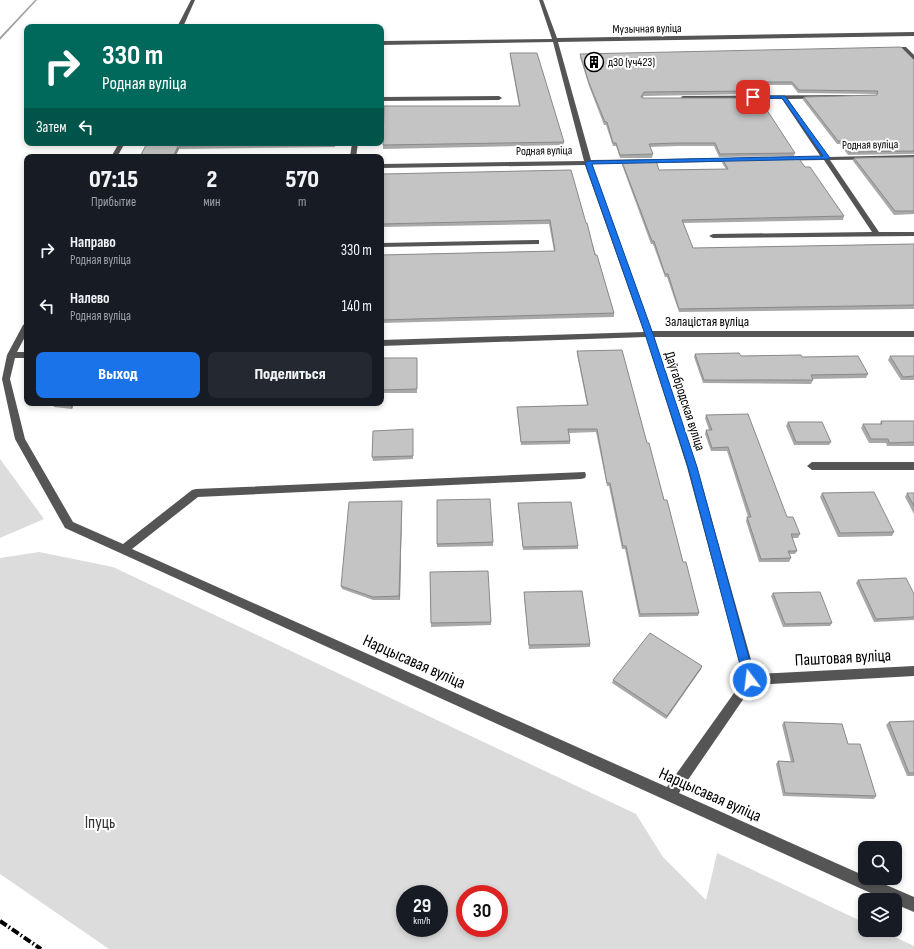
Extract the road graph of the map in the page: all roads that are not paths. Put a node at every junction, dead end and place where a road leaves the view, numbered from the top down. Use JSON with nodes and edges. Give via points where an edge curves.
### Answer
{"nodes":[{"id":1,"x":193,"y":0,"type":"edge"},
{"id":2,"x":541,"y":0,"type":"edge"},
{"id":3,"x":181,"y":24,"type":"edge"},
{"id":4,"x":914,"y":34,"type":"edge"},
{"id":5,"x":555,"y":41,"type":"junction"},
{"id":6,"x":384,"y":43,"type":"edge"},
{"id":7,"x":904,"y":48,"type":"edge"},
{"id":8,"x":914,"y":58,"type":"edge"},
{"id":9,"x":859,"y":96,"type":"edge"},
{"id":10,"x":784,"y":97,"type":"junction"},
{"id":11,"x":499,"y":98,"type":"dead end"},
{"id":12,"x":675,"y":98,"type":"edge"},
{"id":13,"x":384,"y":99,"type":"edge"},
{"id":14,"x":914,"y":157,"type":"edge"},
{"id":15,"x":827,"y":158,"type":"junction"},
{"id":16,"x":588,"y":163,"type":"junction"},
{"id":17,"x":384,"y":166,"type":"edge"},
{"id":18,"x":877,"y":234,"type":"junction"},
{"id":19,"x":914,"y":234,"type":"edge"},
{"id":20,"x":713,"y":236,"type":"dead end"},
{"id":21,"x":536,"y":242,"type":"dead end"},
{"id":22,"x":384,"y":245,"type":"edge"},
{"id":23,"x":24,"y":331,"type":"edge"},
{"id":24,"x":649,"y":334,"type":"junction"},
{"id":25,"x":914,"y":334,"type":"edge"},
{"id":26,"x":384,"y":343,"type":"edge"},
{"id":27,"x":11,"y":355,"type":"junction"},
{"id":28,"x":24,"y":355,"type":"edge"},
{"id":29,"x":812,"y":466,"type":"dead end"},
{"id":30,"x":914,"y":466,"type":"edge"},
{"id":31,"x":581,"y":475,"type":"dead end"},
{"id":32,"x":123,"y":550,"type":"junction"},
{"id":33,"x":914,"y":671,"type":"edge"},
{"id":34,"x":750,"y":680,"type":"junction"},
{"id":35,"x":669,"y":795,"type":"junction"},
{"id":36,"x":914,"y":905,"type":"edge"}],
"edges":[{"from":1,"to":3,"type":"street"},
{"from":2,"to":5,"type":"street","name":"Даўгабродская вуліца"},
{"from":4,"to":5,"type":"street","name":"Музычная вуліца"},
{"from":5,"to":6,"type":"street","name":"Музычная вуліца"},
{"from":5,"to":16,"type":"street","name":"Даўгабродская вуліца"},
{"from":7,"to":8,"type":"street"},
{"from":9,"to":10,"type":"street"},
{"from":10,"to":12,"type":"street"},
{"from":10,"to":15,"type":"street","name":"Родная вуліца"},
{"from":11,"to":13,"type":"street"},
{"from":14,"to":15,"type":"street","name":"Родная вуліца"},
{"from":15,"to":16,"type":"street","name":"Родная вуліца"},
{"from":15,"to":18,"type":"street","name":"Родная вуліца"},
{"from":16,"to":17,"type":"street","name":"Родная вуліца"},
{"from":16,"to":24,"type":"street","name":"Даўгабродская вуліца"},
{"from":18,"to":19,"type":"street"},
{"from":18,"to":20,"type":"street"},
{"from":21,"to":22,"type":"street"},
{"from":23,"to":27,"type":"street","name":"Нарцысавая вуліца"},
{"from":24,"to":25,"type":"street","name":"Залацістая вуліца"},
{"from":24,"to":26,"type":"street","name":"Залацістая вуліца"},
{"from":24,"to":34,"type":"street","name":"Даўгабродская вуліца","via":[[692,467]]},
{"from":27,"to":28,"type":"street"},
{"from":27,"to":32,"type":"street","name":"Нарцысавая вуліца","via":[[6,379],[20,439],[69,525]]},
{"from":29,"to":30,"type":"street"},
{"from":31,"to":32,"type":"street","via":[[196,493]]},
{"from":32,"to":35,"type":"street","name":"Нарцысавая вуліца"},
{"from":33,"to":34,"type":"street","name":"Паштовая вуліца"},
{"from":34,"to":35,"type":"street"},
{"from":35,"to":36,"type":"street","name":"Нарцысавая вуліца"}]}
